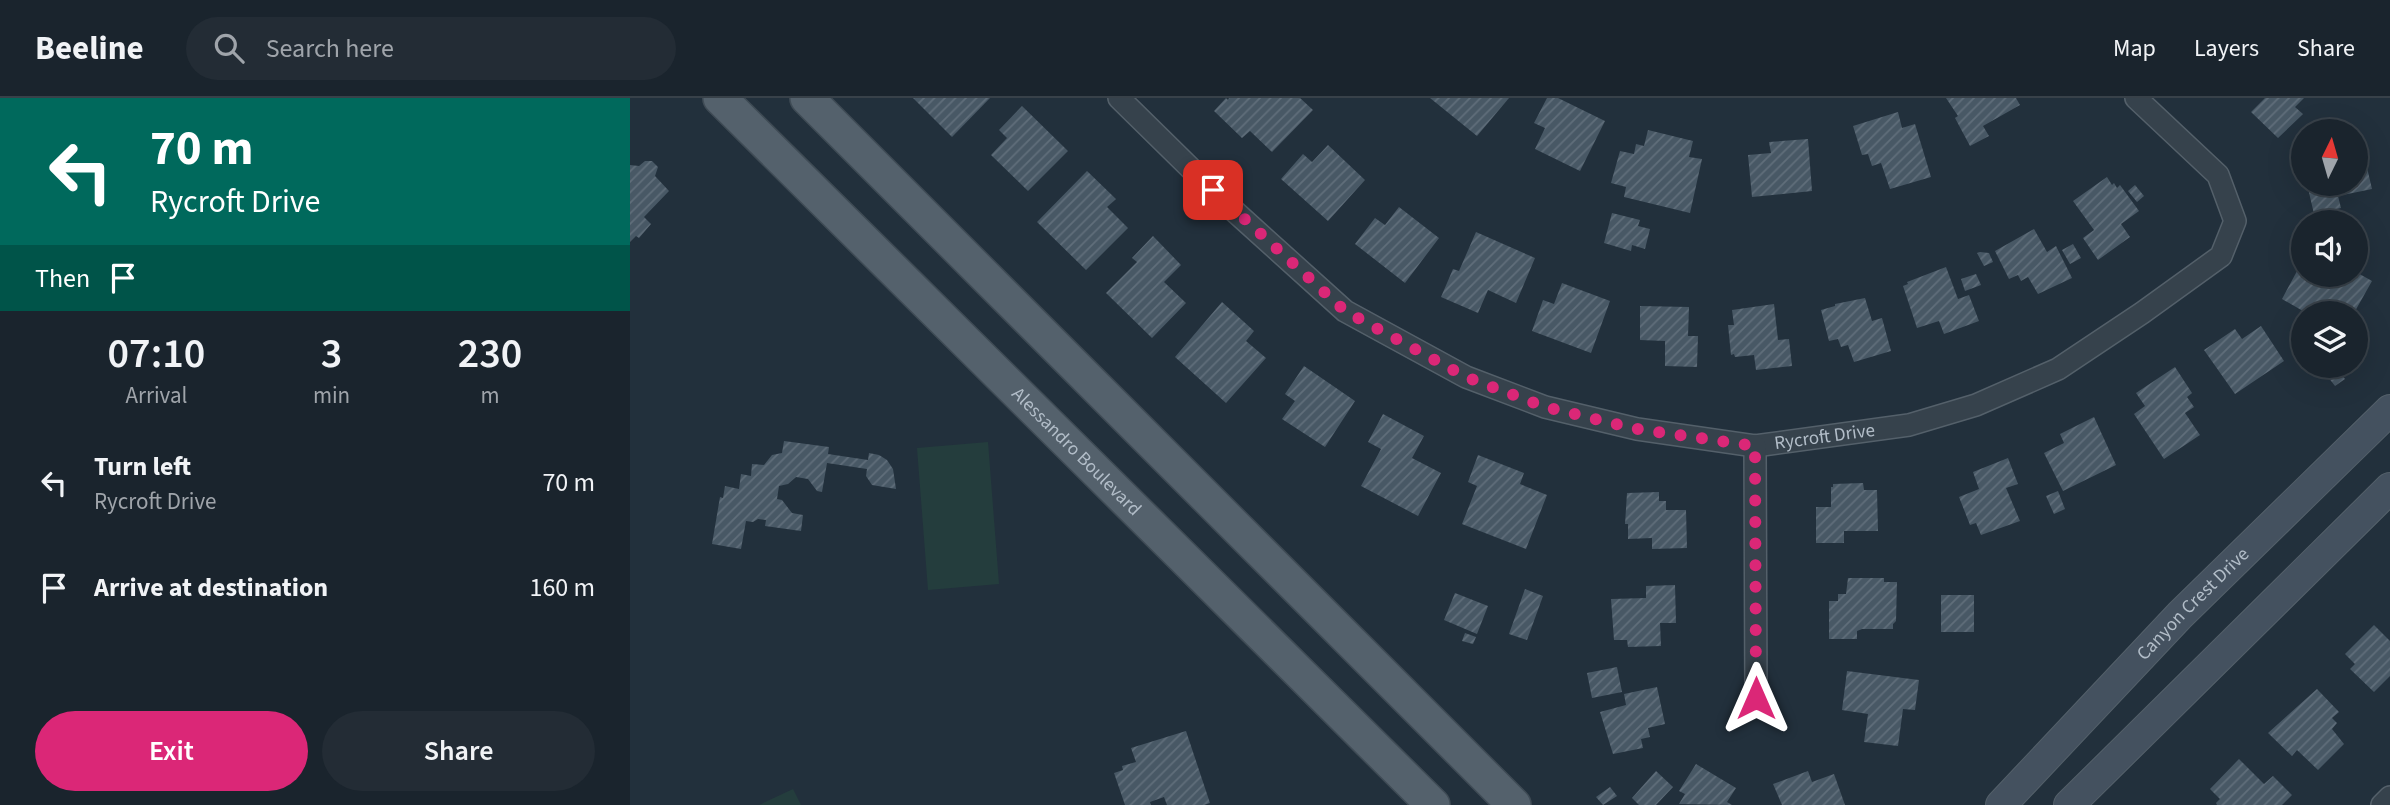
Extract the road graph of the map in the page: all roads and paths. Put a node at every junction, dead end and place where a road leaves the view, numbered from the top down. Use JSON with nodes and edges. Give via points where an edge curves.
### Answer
{"nodes":[{"id":1,"x":720,"y":98,"type":"edge"},
{"id":2,"x":807,"y":98,"type":"edge"},
{"id":3,"x":1119,"y":98,"type":"edge"},
{"id":4,"x":2136,"y":98,"type":"edge"},
{"id":5,"x":2390,"y":410,"type":"edge"},
{"id":6,"x":1755,"y":446,"type":"junction"},
{"id":7,"x":2390,"y":488,"type":"edge"},
{"id":8,"x":1756,"y":698,"type":"dead end"},
{"id":9,"x":2390,"y":797,"type":"edge"},
{"id":10,"x":1433,"y":805,"type":"edge"},
{"id":11,"x":1514,"y":805,"type":"edge"},
{"id":12,"x":2001,"y":805,"type":"edge"},
{"id":13,"x":2069,"y":805,"type":"edge"},
{"id":14,"x":2382,"y":805,"type":"edge"}],
"edges":[{"from":1,"to":10,"type":"main road","name":"Alessandro Boulevard"},
{"from":2,"to":11,"type":"main road"},
{"from":3,"to":6,"type":"street","name":"Rycroft Drive","via":[[1345,311],[1381,331],[1466,377],[1545,407],[1637,429]]},
{"from":4,"to":6,"type":"street","name":"Rycroft Drive","via":[[2218,175],[2235,221],[2221,256],[2058,369],[1976,405],[1909,425]]},
{"from":5,"to":12,"type":"main road","name":"Canyon Crest Drive","via":[[2180,615]]},
{"from":6,"to":8,"type":"street"},
{"from":7,"to":13,"type":"main road"},
{"from":9,"to":14,"type":"street"}]}
